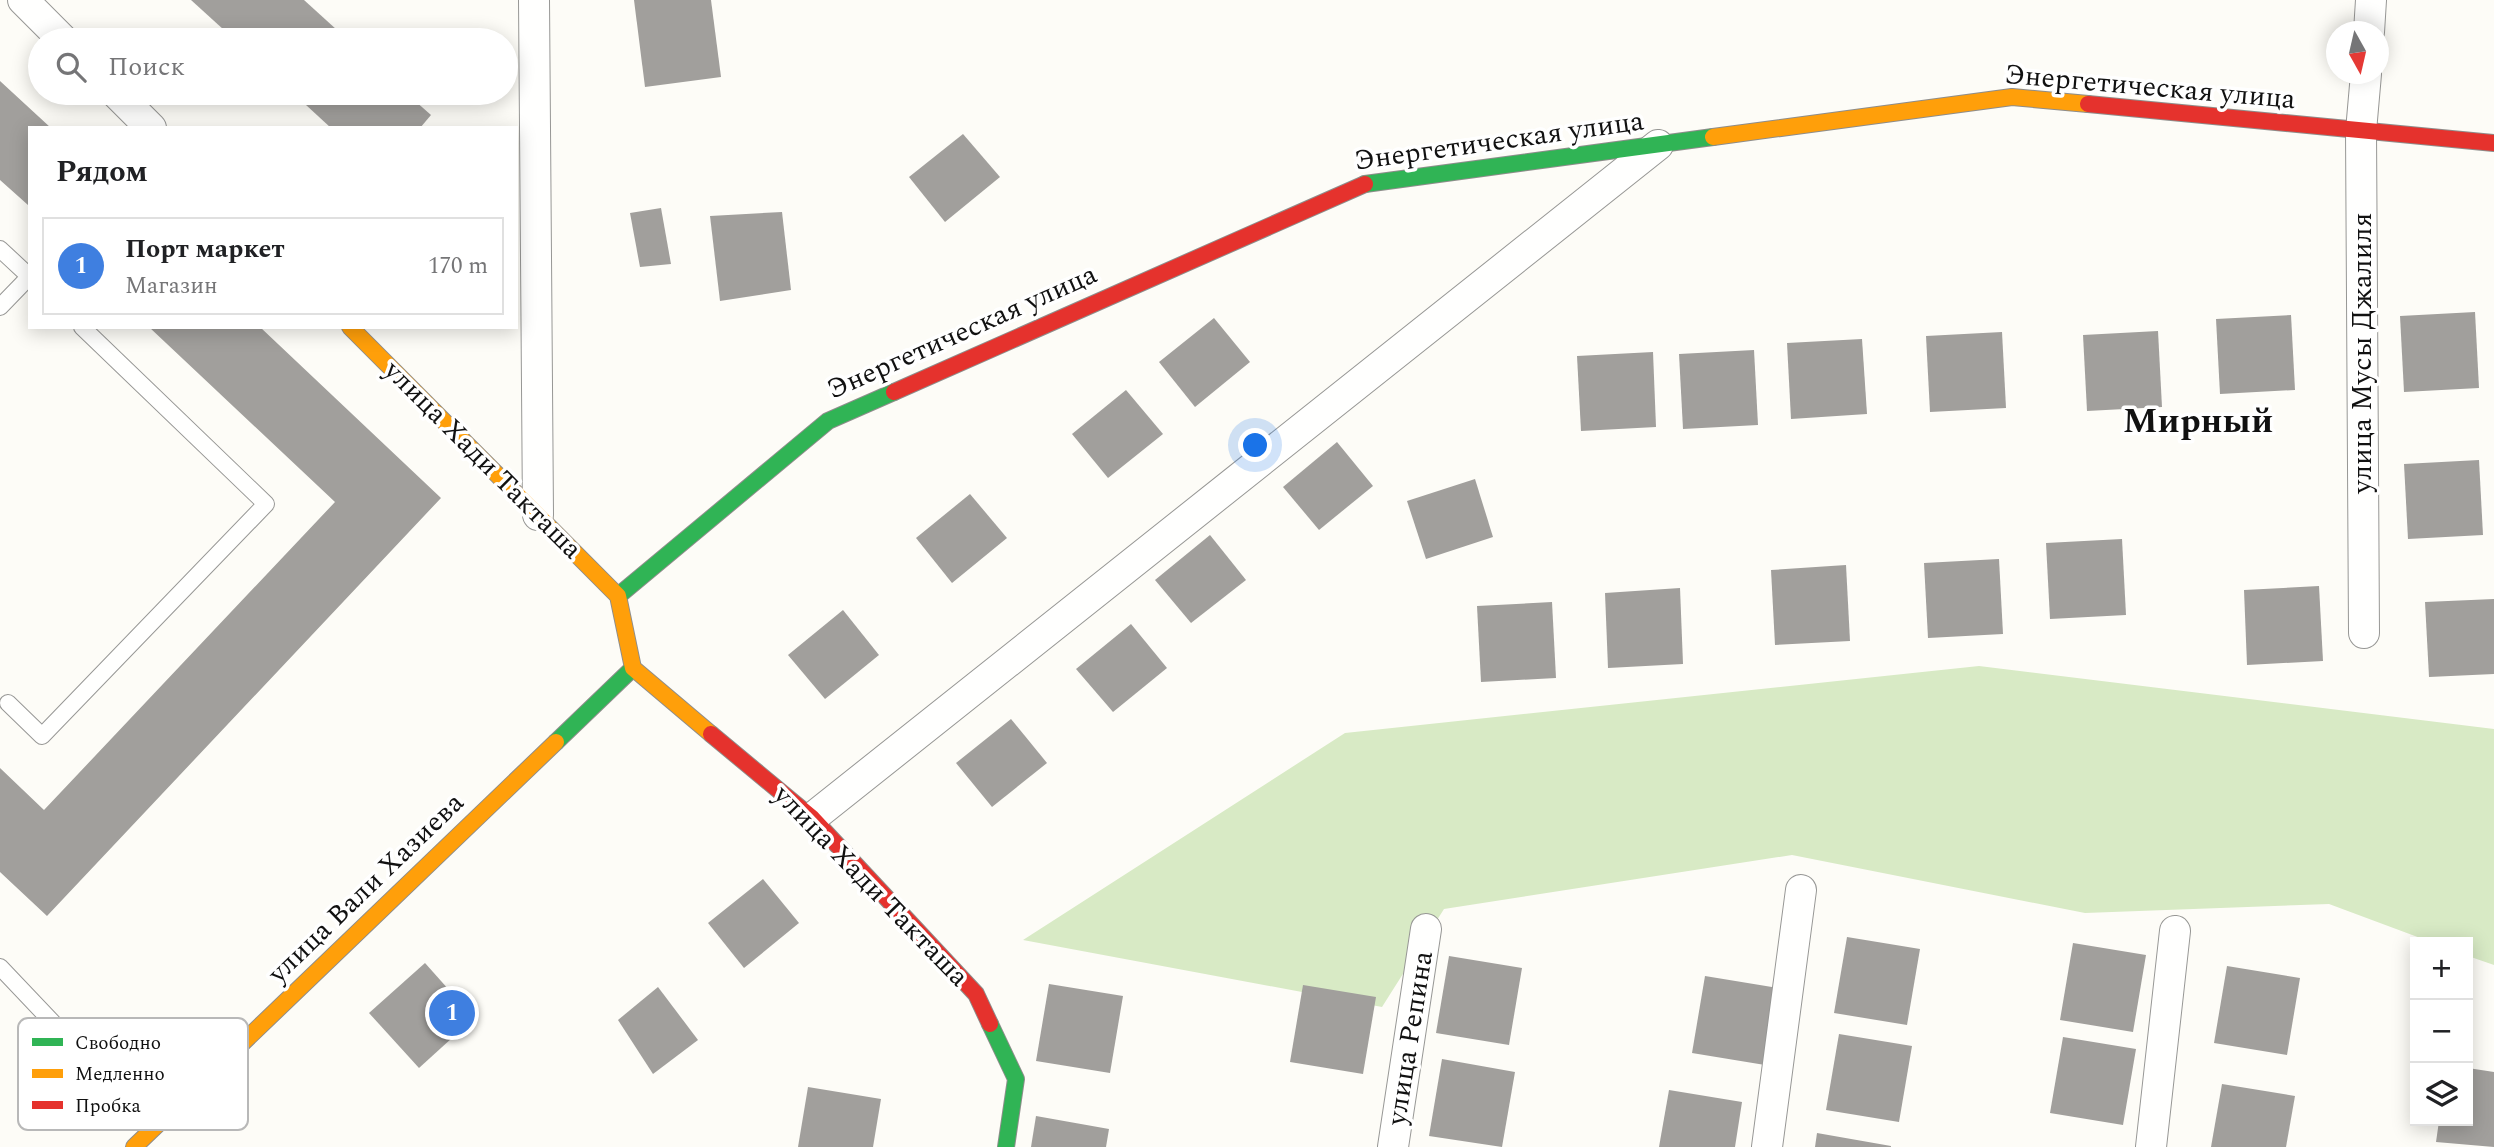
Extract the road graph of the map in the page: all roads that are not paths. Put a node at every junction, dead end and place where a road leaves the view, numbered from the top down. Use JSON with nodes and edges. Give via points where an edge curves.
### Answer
{"nodes":[{"id":1,"x":23,"y":0,"type":"edge"},
{"id":2,"x":534,"y":0,"type":"edge"},
{"id":3,"x":2371,"y":0,"type":"edge"},
{"id":4,"x":2370,"y":21,"type":"edge"},
{"id":5,"x":51,"y":28,"type":"edge"},
{"id":6,"x":2364,"y":84,"type":"edge"},
{"id":7,"x":128,"y":105,"type":"edge"},
{"id":8,"x":149,"y":126,"type":"edge"},
{"id":9,"x":2361,"y":131,"type":"junction"},
{"id":10,"x":2494,"y":143,"type":"edge"},
{"id":11,"x":1658,"y":145,"type":"junction"},
{"id":12,"x":0,"y":249,"type":"edge"},
{"id":13,"x":28,"y":275,"type":"edge"},
{"id":14,"x":28,"y":279,"type":"edge"},
{"id":15,"x":0,"y":307,"type":"edge"},
{"id":16,"x":84,"y":329,"type":"edge"},
{"id":17,"x":353,"y":329,"type":"edge"},
{"id":18,"x":538,"y":515,"type":"junction"},
{"id":19,"x":618,"y":596,"type":"junction"},
{"id":20,"x":2364,"y":633,"type":"dead end"},
{"id":21,"x":633,"y":668,"type":"junction"},
{"id":22,"x":8,"y":703,"type":"dead end"},
{"id":23,"x":812,"y":818,"type":"junction"},
{"id":24,"x":1801,"y":890,"type":"dead end"},
{"id":25,"x":1426,"y":929,"type":"dead end"},
{"id":26,"x":2175,"y":931,"type":"dead end"},
{"id":27,"x":0,"y":967,"type":"edge"},
{"id":28,"x":48,"y":1018,"type":"edge"},
{"id":29,"x":248,"y":1038,"type":"edge"},
{"id":30,"x":152,"y":1130,"type":"edge"},
{"id":31,"x":134,"y":1147,"type":"edge"},
{"id":32,"x":1006,"y":1147,"type":"edge"},
{"id":33,"x":1393,"y":1147,"type":"edge"},
{"id":34,"x":1767,"y":1147,"type":"edge"},
{"id":35,"x":2151,"y":1147,"type":"edge"}],
"edges":[{"from":1,"to":5,"type":"street"},
{"from":2,"to":18,"type":"street"},
{"from":3,"to":4,"type":"street"},
{"from":6,"to":9,"type":"street","name":"улица Мусы Джалиля"},
{"from":7,"to":8,"type":"street"},
{"from":9,"to":10,"type":"street","name":"Энергетическая улица"},
{"from":9,"to":11,"type":"street","name":"Энергетическая улица","via":[[2012,97]]},
{"from":9,"to":20,"type":"street","name":"улица Мусы Джалиля"},
{"from":11,"to":19,"type":"street","name":"Энергетическая улица","via":[[1357,185],[828,421]]},
{"from":11,"to":23,"type":"street"},
{"from":12,"to":13,"type":"lane"},
{"from":14,"to":15,"type":"lane"},
{"from":16,"to":22,"type":"lane","via":[[265,504],[42,736]]},
{"from":17,"to":18,"type":"street","name":"улица Хади Такташа"},
{"from":18,"to":19,"type":"street","name":"улица Хади Такташа"},
{"from":19,"to":21,"type":"street"},
{"from":21,"to":23,"type":"street","name":"улица Хади Такташа"},
{"from":21,"to":29,"type":"street","name":"улица Вали Хазиева"},
{"from":23,"to":32,"type":"street","name":"улица Хади Такташа","via":[[976,994],[1016,1079]]},
{"from":24,"to":34,"type":"street"},
{"from":25,"to":33,"type":"street","name":"улица Репина"},
{"from":26,"to":35,"type":"street"},
{"from":27,"to":28,"type":"lane"},
{"from":30,"to":31,"type":"street","name":"улица Вали Хазиева"}]}
